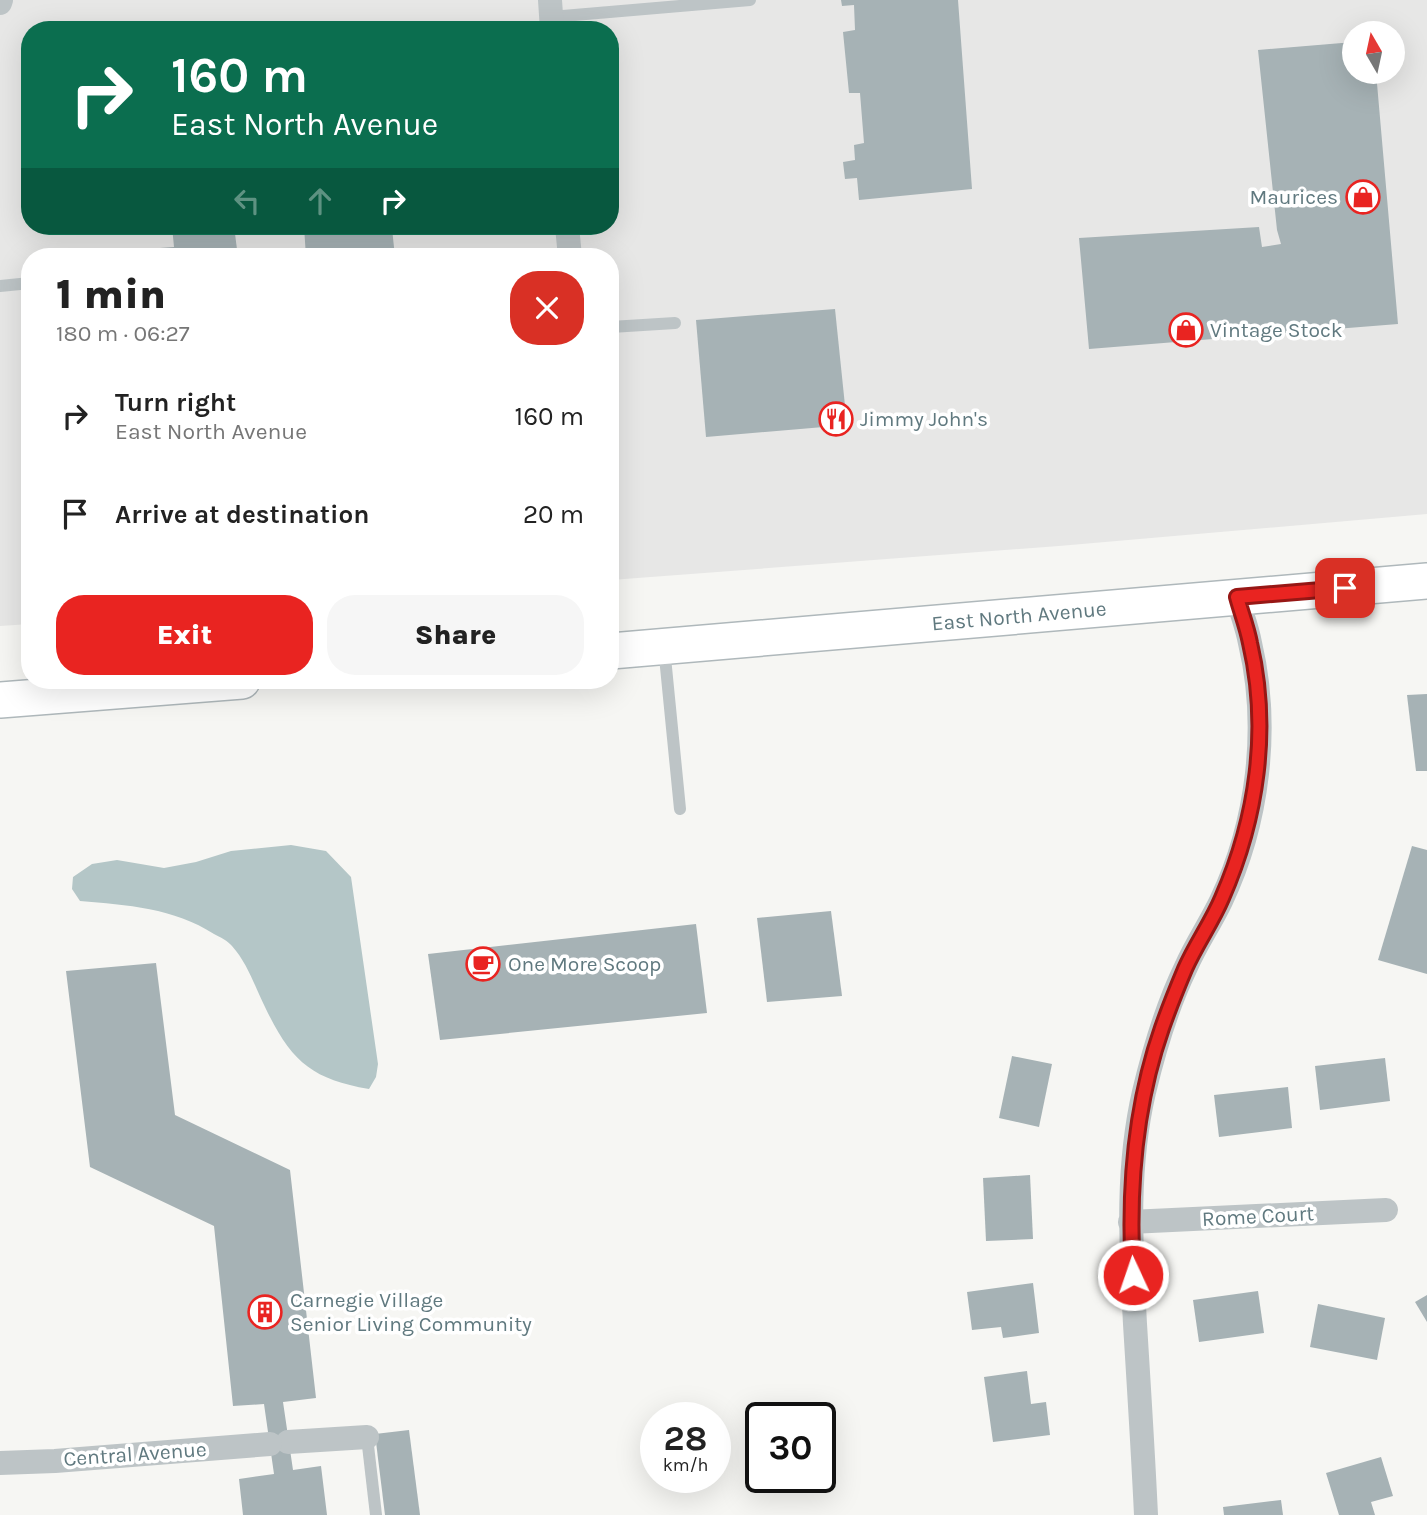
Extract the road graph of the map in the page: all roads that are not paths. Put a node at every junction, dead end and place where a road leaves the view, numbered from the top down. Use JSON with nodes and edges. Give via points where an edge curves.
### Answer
{"nodes":[{"id":1,"x":750,"y":0,"type":"edge"},
{"id":2,"x":649,"y":4,"type":"edge"},
{"id":3,"x":551,"y":16,"type":"edge"},
{"id":4,"x":21,"y":284,"type":"edge"},
{"id":5,"x":0,"y":286,"type":"edge"},
{"id":6,"x":675,"y":323,"type":"dead end"},
{"id":7,"x":619,"y":326,"type":"edge"},
{"id":8,"x":1427,"y":581,"type":"edge"},
{"id":9,"x":1237,"y":597,"type":"junction"},
{"id":10,"x":664,"y":647,"type":"junction"},
{"id":11,"x":619,"y":650,"type":"edge"},
{"id":12,"x":114,"y":689,"type":"edge"},
{"id":13,"x":0,"y":700,"type":"edge"},
{"id":14,"x":680,"y":809,"type":"dead end"},
{"id":15,"x":1385,"y":1210,"type":"dead end"},
{"id":16,"x":1130,"y":1222,"type":"junction"},
{"id":17,"x":367,"y":1437,"type":"joint"},
{"id":18,"x":0,"y":1463,"type":"edge"},
{"id":19,"x":376,"y":1515,"type":"edge"},
{"id":20,"x":1146,"y":1515,"type":"edge"}],
"edges":[{"from":1,"to":2,"type":"lane"},
{"from":2,"to":3,"type":"lane"},
{"from":4,"to":5,"type":"lane"},
{"from":6,"to":7,"type":"lane"},
{"from":8,"to":9,"type":"main road","name":"East North Avenue"},
{"from":9,"to":10,"type":"main road","name":"East North Avenue"},
{"from":9,"to":16,"type":"street","via":[[1259,698],[1253,801],[1242,848],[1161,1030],[1133,1158]]},
{"from":10,"to":11,"type":"main road","name":"East North Avenue"},
{"from":10,"to":14,"type":"lane"},
{"from":12,"to":13,"type":"main road"},
{"from":15,"to":16,"type":"street","name":"Rome Court"},
{"from":16,"to":20,"type":"street"},
{"from":17,"to":18,"type":"street","name":"Central Avenue"},
{"from":17,"to":19,"type":"lane"}]}
